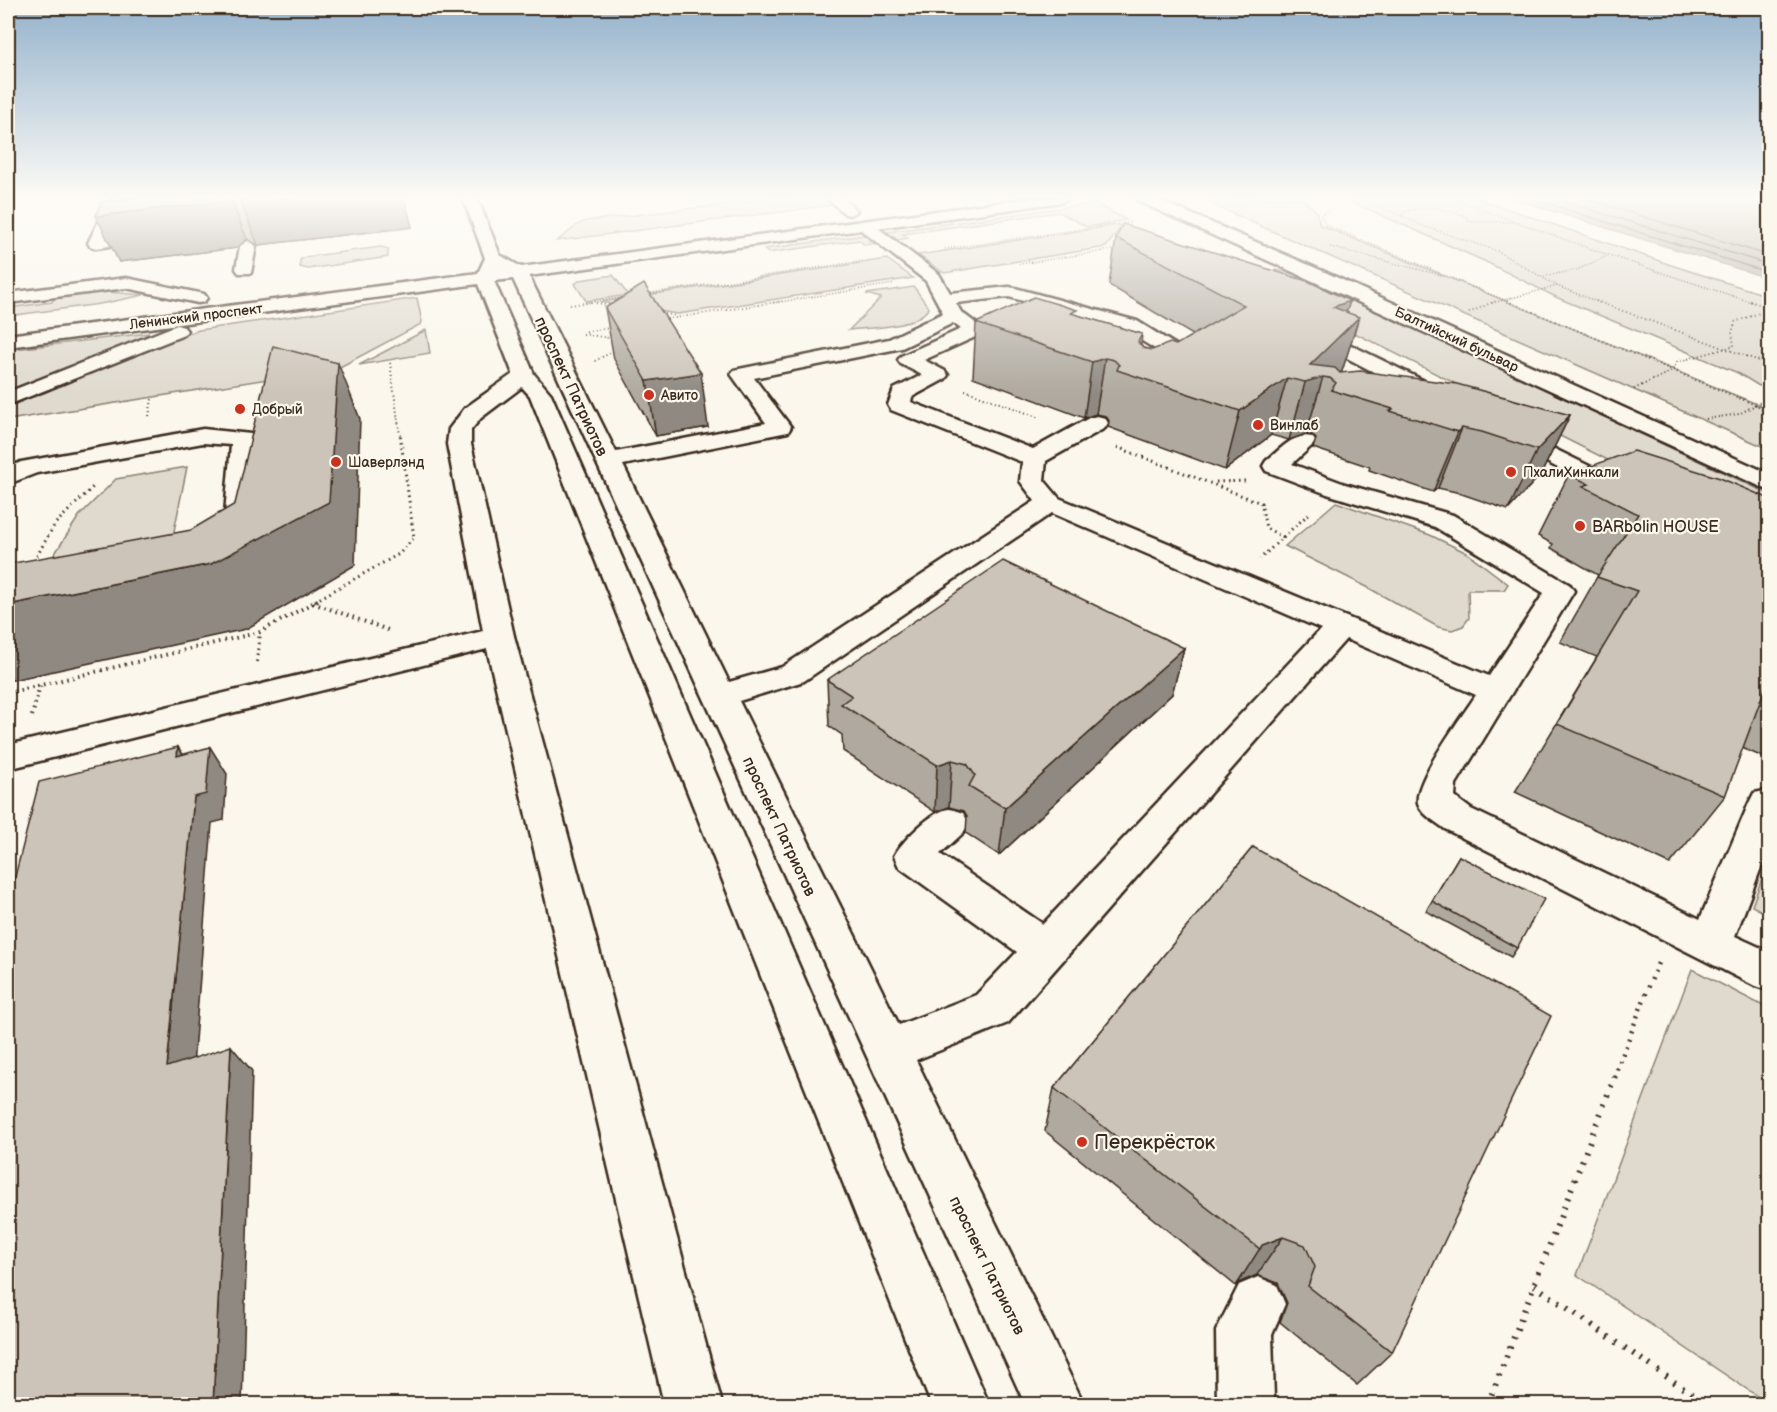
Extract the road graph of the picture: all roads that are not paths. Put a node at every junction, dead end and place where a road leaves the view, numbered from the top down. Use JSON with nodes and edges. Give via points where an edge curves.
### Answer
{"nodes":[{"id":1,"x":246,"y":264,"type":"edge"},
{"id":2,"x":505,"y":264,"type":"edge"},
{"id":3,"x":915,"y":264,"type":"edge"},
{"id":4,"x":1264,"y":264,"type":"edge"},
{"id":5,"x":1322,"y":264,"type":"edge"},
{"id":6,"x":497,"y":265,"type":"junction"},
{"id":7,"x":245,"y":269,"type":"edge"},
{"id":8,"x":220,"y":295,"type":"dead end"},
{"id":9,"x":8,"y":298,"type":"edge"},
{"id":10,"x":198,"y":298,"type":"junction"},
{"id":11,"x":278,"y":306,"type":"junction"},
{"id":12,"x":950,"y":307,"type":"junction"},
{"id":13,"x":1291,"y":321,"type":"edge"},
{"id":14,"x":8,"y":324,"type":"edge"},
{"id":15,"x":8,"y":341,"type":"edge"},
{"id":16,"x":524,"y":376,"type":"junction"},
{"id":17,"x":1168,"y":380,"type":"edge"},
{"id":18,"x":1408,"y":381,"type":"junction"},
{"id":19,"x":1379,"y":391,"type":"edge"},
{"id":20,"x":8,"y":399,"type":"edge"},
{"id":21,"x":1461,"y":408,"type":"edge"},
{"id":22,"x":1097,"y":423,"type":"edge"},
{"id":23,"x":1493,"y":425,"type":"edge"},
{"id":24,"x":1304,"y":442,"type":"edge"},
{"id":25,"x":1034,"y":458,"type":"junction"},
{"id":26,"x":608,"y":461,"type":"junction"},
{"id":27,"x":1770,"y":465,"type":"edge"},
{"id":28,"x":8,"y":477,"type":"edge"},
{"id":29,"x":1770,"y":484,"type":"edge"},
{"id":30,"x":1642,"y":502,"type":"edge"},
{"id":31,"x":1050,"y":503,"type":"junction"},
{"id":32,"x":219,"y":538,"type":"edge"},
{"id":33,"x":1341,"y":626,"type":"junction"},
{"id":34,"x":499,"y":636,"type":"junction"},
{"id":35,"x":1495,"y":691,"type":"junction"},
{"id":36,"x":718,"y":696,"type":"junction"},
{"id":37,"x":8,"y":757,"type":"edge"},
{"id":38,"x":1769,"y":802,"type":"edge"},
{"id":39,"x":950,"y":823,"type":"dead end"},
{"id":40,"x":1711,"y":943,"type":"junction"},
{"id":41,"x":1046,"y":948,"type":"junction"},
{"id":42,"x":1770,"y":973,"type":"edge"},
{"id":43,"x":886,"y":1051,"type":"junction"},
{"id":44,"x":1258,"y":1304,"type":"dead end"},
{"id":45,"x":693,"y":1404,"type":"edge"},
{"id":46,"x":960,"y":1404,"type":"edge"},
{"id":47,"x":1055,"y":1404,"type":"edge"},
{"id":48,"x":1247,"y":1404,"type":"edge"}],
"edges":[{"from":1,"to":7,"type":"street"},
{"from":2,"to":6,"type":"street","name":"Ленинский проспект"},
{"from":3,"to":12,"type":"street","via":[[933,278]]},
{"from":4,"to":29,"type":"street","name":"Балтийский бульвар","via":[[1318,276]]},
{"from":5,"to":27,"type":"street","name":"Балтийский бульвар"},
{"from":6,"to":11,"type":"street","name":"Ленинский проспект"},
{"from":6,"to":16,"type":"street","name":"проспект Патриотов"},
{"from":6,"to":26,"type":"street","name":"проспект Патриотов"},
{"from":8,"to":10,"type":"street","name":"Ленинский проспект"},
{"from":9,"to":10,"type":"street","via":[[126,283]]},
{"from":10,"to":14,"type":"street","name":"Ленинский проспект"},
{"from":11,"to":15,"type":"street","name":"Ленинский проспект"},
{"from":11,"to":20,"type":"street","via":[[165,335]]},
{"from":12,"to":17,"type":"street","via":[[1009,292],[1130,326],[1194,364]]},
{"from":12,"to":25,"type":"street","via":[[975,330],[908,360],[938,375],[902,394],[899,405]]},
{"from":12,"to":26,"type":"street","via":[[895,344],[741,374],[780,427]]},
{"from":13,"to":18,"type":"street"},
{"from":16,"to":34,"type":"street","via":[[473,413],[460,429],[459,444]]},
{"from":16,"to":46,"type":"street","name":"проспект Патриотов","via":[[540,394]]},
{"from":18,"to":19,"type":"street"},
{"from":18,"to":21,"type":"street"},
{"from":22,"to":25,"type":"street"},
{"from":23,"to":30,"type":"street"},
{"from":24,"to":35,"type":"street","via":[[1275,466],[1444,521],[1560,591]]},
{"from":25,"to":31,"type":"street","via":[[1032,481]]},
{"from":26,"to":36,"type":"street","name":"проспект Патриотов"},
{"from":28,"to":32,"type":"street","via":[[30,467],[203,436],[243,439],[238,524]]},
{"from":31,"to":33,"type":"street"},
{"from":31,"to":36,"type":"street","via":[[793,674]]},
{"from":33,"to":35,"type":"street"},
{"from":33,"to":41,"type":"street"},
{"from":34,"to":37,"type":"street"},
{"from":34,"to":45,"type":"street"},
{"from":35,"to":40,"type":"street","via":[[1438,783],[1436,802],[1458,819]]},
{"from":36,"to":43,"type":"street","name":"проспект Патриотов"},
{"from":38,"to":40,"type":"street"},
{"from":39,"to":41,"type":"street","via":[[913,856]]},
{"from":40,"to":42,"type":"street"},
{"from":41,"to":43,"type":"street","via":[[992,1009]]},
{"from":43,"to":47,"type":"street","name":"проспект Патриотов"},
{"from":44,"to":48,"type":"street","via":[[1244,1331]]}]}
